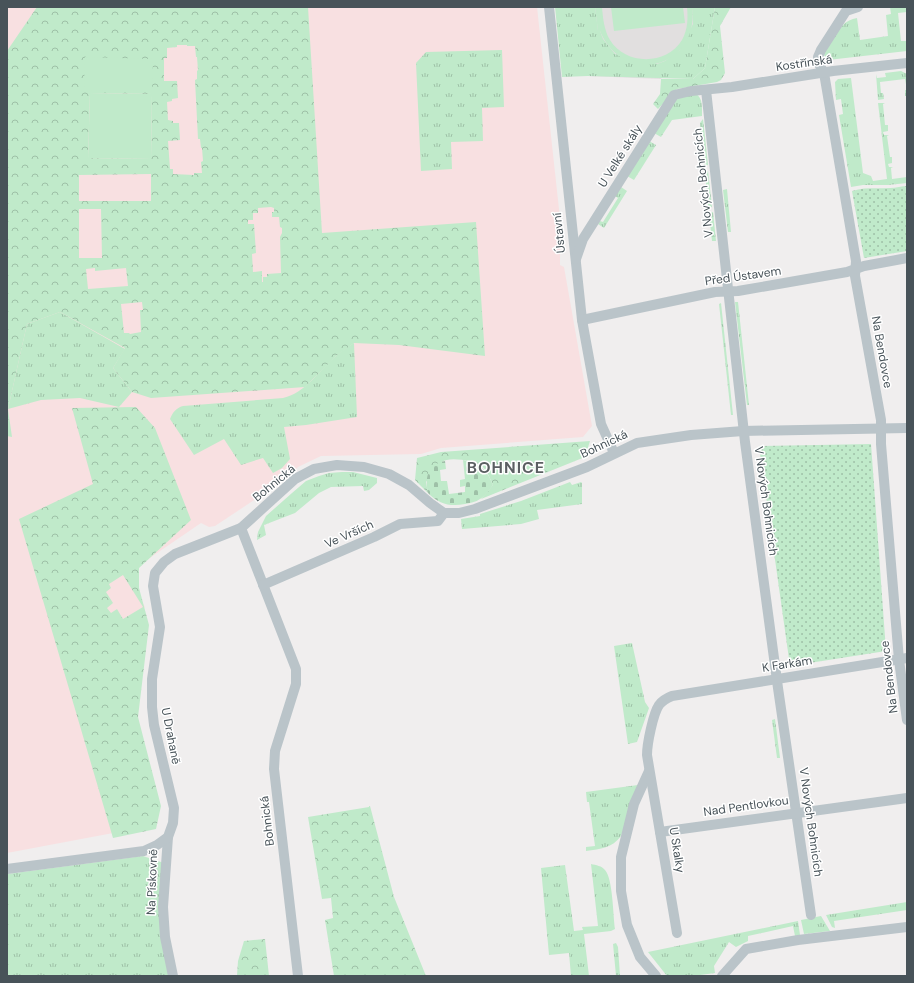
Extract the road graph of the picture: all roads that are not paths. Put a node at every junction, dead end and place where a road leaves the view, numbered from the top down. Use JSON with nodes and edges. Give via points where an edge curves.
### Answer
{"nodes":[{"id":1,"x":549,"y":7,"type":"edge"},
{"id":2,"x":858,"y":7,"type":"edge"},
{"id":3,"x":907,"y":63,"type":"edge"},
{"id":4,"x":824,"y":73,"type":"junction"},
{"id":5,"x":706,"y":90,"type":"junction"},
{"id":6,"x":907,"y":258,"type":"edge"},
{"id":7,"x":575,"y":260,"type":"junction"},
{"id":8,"x":855,"y":270,"type":"junction"},
{"id":9,"x":728,"y":291,"type":"junction"},
{"id":10,"x":582,"y":320,"type":"junction"},
{"id":11,"x":907,"y":428,"type":"edge"},
{"id":12,"x":882,"y":429,"type":"junction"},
{"id":13,"x":743,"y":431,"type":"junction"},
{"id":14,"x":614,"y":453,"type":"junction"},
{"id":15,"x":444,"y":513,"type":"junction"},
{"id":16,"x":241,"y":528,"type":"junction"},
{"id":17,"x":264,"y":585,"type":"junction"},
{"id":18,"x":903,"y":659,"type":"edge"},
{"id":19,"x":777,"y":679,"type":"junction"},
{"id":20,"x":672,"y":696,"type":"joint"},
{"id":21,"x":907,"y":720,"type":"edge"},
{"id":22,"x":649,"y":772,"type":"junction"},
{"id":23,"x":907,"y":798,"type":"edge"},
{"id":24,"x":796,"y":812,"type":"junction"},
{"id":25,"x":660,"y":832,"type":"junction"},
{"id":26,"x":168,"y":837,"type":"junction"},
{"id":27,"x":7,"y":869,"type":"edge"},
{"id":28,"x":811,"y":915,"type":"dead end"},
{"id":29,"x":907,"y":927,"type":"edge"},
{"id":30,"x":677,"y":933,"type":"dead end"},
{"id":31,"x":173,"y":976,"type":"edge"},
{"id":32,"x":298,"y":976,"type":"edge"},
{"id":33,"x":656,"y":976,"type":"edge"},
{"id":34,"x":722,"y":976,"type":"edge"}],
"edges":[{"from":1,"to":7,"type":"street","name":"Ústavní"},
{"from":2,"to":4,"type":"street","name":"Na Bendovce","via":[[846,11],[821,50],[818,57]]},
{"from":3,"to":4,"type":"street","name":"Kostřínská"},
{"from":4,"to":5,"type":"street","name":"Kostřínská"},
{"from":4,"to":8,"type":"street","name":"Na Bendovce","via":[[856,261]]},
{"from":5,"to":7,"type":"street","name":"U Velké skály","via":[[674,95],[583,239]]},
{"from":5,"to":9,"type":"street","name":"V Nových Bohnicích"},
{"from":6,"to":8,"type":"street","name":"Před Ústavem"},
{"from":7,"to":10,"type":"street","name":"Ústavní"},
{"from":8,"to":9,"type":"street","name":"Před Ústavem"},
{"from":8,"to":12,"type":"street","name":"Na Bendovce"},
{"from":9,"to":10,"type":"street","name":"Před Ústavem"},
{"from":9,"to":13,"type":"street","name":"V Nových Bohnicích"},
{"from":10,"to":14,"type":"street","name":"Ústavní","via":[[601,424]]},
{"from":11,"to":12,"type":"street","name":"Bohnická"},
{"from":12,"to":13,"type":"street","name":"Bohnická"},
{"from":12,"to":18,"type":"street","name":"Na Bendovce","via":[[881,444]]},
{"from":13,"to":14,"type":"street","name":"Bohnická","via":[[637,443]]},
{"from":13,"to":19,"type":"street","name":"V Nových Bohnicích"},
{"from":14,"to":15,"type":"street","name":"Bohnická","via":[[587,467],[475,509],[460,513]]},
{"from":15,"to":16,"type":"street","name":"Bohnická","via":[[409,485],[388,474],[364,467],[337,465],[314,469],[295,479]]},
{"from":15,"to":17,"type":"street","name":"Ve Vrších","via":[[438,521],[400,524]]},
{"from":16,"to":17,"type":"street","name":"Bohnická"},
{"from":16,"to":26,"type":"street","name":"U Drahaně","via":[[175,554],[155,573],[153,586],[160,627],[152,679],[152,707],[174,808],[173,823]]},
{"from":17,"to":32,"type":"street","name":"Bohnická","via":[[296,669],[296,684],[275,751],[274,770]]},
{"from":18,"to":19,"type":"street","name":"K Farkám"},
{"from":18,"to":21,"type":"street","name":"Na Bendovce"},
{"from":19,"to":20,"type":"street","name":"K Farkám"},
{"from":19,"to":24,"type":"street","name":"V Nových Bohnicích"},
{"from":20,"to":22,"type":"street","name":"U Skalky","via":[[666,698],[659,706],[651,728],[647,747]]},
{"from":22,"to":25,"type":"street","name":"U Skalky"},
{"from":22,"to":33,"type":"street","name":"U Skalky","via":[[634,804],[621,857],[621,890],[627,925],[640,957]]},
{"from":23,"to":24,"type":"street","name":"Nad Pentlovkou"},
{"from":24,"to":25,"type":"street","name":"Nad Pentlovkou"},
{"from":24,"to":28,"type":"street","name":"V Nových Bohnicích"},
{"from":25,"to":30,"type":"street","name":"U Skalky"},
{"from":26,"to":27,"type":"street","via":[[144,851]]},
{"from":26,"to":31,"type":"street","name":"Na Pískovně","via":[[163,907],[165,938]]},
{"from":29,"to":34,"type":"street","via":[[746,949]]}]}
